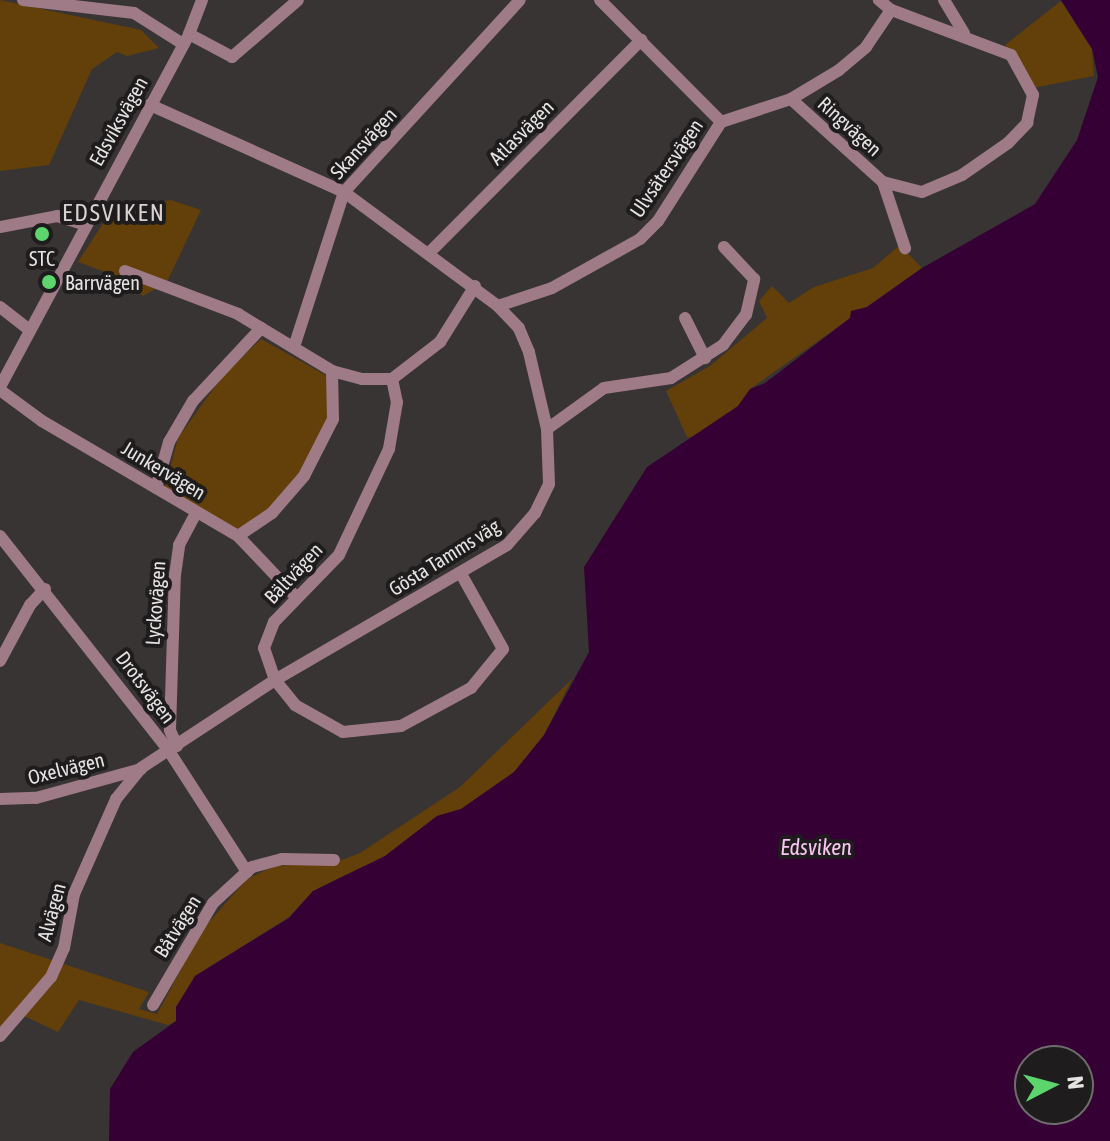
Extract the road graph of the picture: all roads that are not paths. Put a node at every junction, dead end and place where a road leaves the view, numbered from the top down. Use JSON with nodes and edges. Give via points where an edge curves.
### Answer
{"nodes":[{"id":1,"x":23,"y":0,"type":"edge"},
{"id":2,"x":202,"y":0,"type":"edge"},
{"id":3,"x":298,"y":0,"type":"edge"},
{"id":4,"x":520,"y":0,"type":"edge"},
{"id":5,"x":600,"y":0,"type":"edge"},
{"id":6,"x":879,"y":0,"type":"edge"},
{"id":7,"x":944,"y":0,"type":"edge"},
{"id":8,"x":136,"y":6,"type":"edge"},
{"id":9,"x":891,"y":10,"type":"junction"},
{"id":10,"x":964,"y":33,"type":"junction"},
{"id":11,"x":186,"y":39,"type":"junction"},
{"id":12,"x":641,"y":40,"type":"junction"},
{"id":13,"x":791,"y":99,"type":"junction"},
{"id":14,"x":150,"y":105,"type":"junction"},
{"id":15,"x":721,"y":122,"type":"junction"},
{"id":16,"x":883,"y":182,"type":"junction"},
{"id":17,"x":344,"y":192,"type":"junction"},
{"id":18,"x":84,"y":224,"type":"junction"},
{"id":19,"x":0,"y":227,"type":"edge"},
{"id":20,"x":724,"y":247,"type":"dead end"},
{"id":21,"x":905,"y":248,"type":"dead end"},
{"id":22,"x":429,"y":253,"type":"junction"},
{"id":23,"x":125,"y":271,"type":"dead end"},
{"id":24,"x":475,"y":286,"type":"junction"},
{"id":25,"x":498,"y":306,"type":"junction"},
{"id":26,"x":0,"y":307,"type":"edge"},
{"id":27,"x":685,"y":318,"type":"dead end"},
{"id":28,"x":261,"y":328,"type":"junction"},
{"id":29,"x":29,"y":330,"type":"junction"},
{"id":30,"x":294,"y":347,"type":"junction"},
{"id":31,"x":705,"y":358,"type":"junction"},
{"id":32,"x":332,"y":371,"type":"junction"},
{"id":33,"x":392,"y":379,"type":"junction"},
{"id":34,"x":0,"y":389,"type":"edge"},
{"id":35,"x":547,"y":429,"type":"junction"},
{"id":36,"x":156,"y":488,"type":"junction"},
{"id":37,"x":196,"y":513,"type":"junction"},
{"id":38,"x":0,"y":536,"type":"edge"},
{"id":39,"x":238,"y":536,"type":"junction"},
{"id":40,"x":461,"y":574,"type":"junction"},
{"id":41,"x":45,"y":589,"type":"junction"},
{"id":42,"x":296,"y":597,"type":"junction"},
{"id":43,"x":0,"y":661,"type":"edge"},
{"id":44,"x":275,"y":680,"type":"junction"},
{"id":45,"x":169,"y":751,"type":"junction"},
{"id":46,"x":141,"y":768,"type":"junction"},
{"id":47,"x":0,"y":799,"type":"edge"},
{"id":48,"x":334,"y":860,"type":"dead end"},
{"id":49,"x":247,"y":872,"type":"junction"},
{"id":50,"x":153,"y":1005,"type":"dead end"},
{"id":51,"x":0,"y":1036,"type":"edge"}],
"edges":[{"from":1,"to":8,"type":"street"},
{"from":2,"to":11,"type":"street","name":"Edsviksvägen"},
{"from":3,"to":11,"type":"street","via":[[232,57]]},
{"from":4,"to":17,"type":"street","name":"Skansvägen"},
{"from":5,"to":12,"type":"street"},
{"from":6,"to":9,"type":"street","name":"Ringvägen"},
{"from":7,"to":10,"type":"street"},
{"from":8,"to":11,"type":"street"},
{"from":9,"to":10,"type":"street","name":"Ringvägen"},
{"from":9,"to":13,"type":"street","name":"Ulvsätersvägen","via":[[866,47]]},
{"from":10,"to":16,"type":"street","name":"Ringvägen","via":[[1011,55],[1033,95],[1027,123],[1008,143],[945,186],[922,192]]},
{"from":11,"to":14,"type":"street","name":"Edsviksvägen"},
{"from":12,"to":15,"type":"street"},
{"from":12,"to":22,"type":"street","name":"Atlasvägen"},
{"from":13,"to":15,"type":"street","name":"Ulvsätersvägen"},
{"from":13,"to":16,"type":"street","name":"Ringvägen"},
{"from":14,"to":17,"type":"street","name":"Gösta Tamms väg"},
{"from":14,"to":18,"type":"street","name":"Edsviksvägen"},
{"from":15,"to":25,"type":"street","name":"Ulvsätersvägen","via":[[658,221],[640,239],[552,288]]},
{"from":16,"to":21,"type":"street","name":"Ringvägen"},
{"from":17,"to":22,"type":"street","name":"Gösta Tamms väg"},
{"from":17,"to":30,"type":"street","name":"Skansvägen"},
{"from":18,"to":19,"type":"street","via":[[57,216]]},
{"from":18,"to":29,"type":"street","name":"Edsviksvägen"},
{"from":20,"to":31,"type":"street","via":[[754,279],[740,327]]},
{"from":22,"to":24,"type":"street","name":"Gösta Tamms väg"},
{"from":23,"to":28,"type":"street","via":[[238,314]]},
{"from":24,"to":25,"type":"street","name":"Gösta Tamms väg"},
{"from":24,"to":33,"type":"street","via":[[440,342]]},
{"from":25,"to":35,"type":"street","name":"Gösta Tamms väg","via":[[519,328],[529,352]]},
{"from":26,"to":29,"type":"street"},
{"from":27,"to":31,"type":"street"},
{"from":28,"to":30,"type":"street"},
{"from":28,"to":36,"type":"street","via":[[193,401],[169,442]]},
{"from":29,"to":34,"type":"street","name":"Edsviksvägen"},
{"from":30,"to":32,"type":"street"},
{"from":31,"to":35,"type":"street","via":[[671,378],[604,388]]},
{"from":32,"to":33,"type":"street"},
{"from":32,"to":39,"type":"street","via":[[333,419],[304,476],[272,513]]},
{"from":33,"to":42,"type":"street","name":"Bältvägen","via":[[397,402],[389,449],[339,555]]},
{"from":34,"to":36,"type":"street","name":"Junkervägen"},
{"from":35,"to":40,"type":"street","name":"Gösta Tamms väg","via":[[550,467],[544,499],[507,545]]},
{"from":36,"to":37,"type":"street","name":"Junkervägen"},
{"from":37,"to":39,"type":"street","name":"Junkervägen"},
{"from":37,"to":45,"type":"street","name":"Lyckovägen","via":[[179,545],[175,575]]},
{"from":38,"to":41,"type":"street","name":"Drotsvägen"},
{"from":39,"to":42,"type":"street","name":"Junkervägen"},
{"from":40,"to":44,"type":"street","name":"Gösta Tamms väg"},
{"from":40,"to":44,"type":"street","name":"Bältvägen","via":[[503,649],[471,688],[401,726],[343,732],[295,705]]},
{"from":41,"to":43,"type":"street","via":[[30,605]]},
{"from":41,"to":45,"type":"street","name":"Drotsvägen"},
{"from":42,"to":44,"type":"street","name":"Bältvägen","via":[[274,622],[264,648]]},
{"from":44,"to":45,"type":"street","name":"Gösta Tamms väg"},
{"from":45,"to":46,"type":"street","name":"Alvägen"},
{"from":45,"to":49,"type":"street","name":"Drotsvägen"},
{"from":46,"to":47,"type":"street","name":"Oxelvägen","via":[[36,798]]},
{"from":46,"to":51,"type":"street","name":"Alvägen","via":[[116,799],[74,894],[64,948],[51,977]]},
{"from":48,"to":49,"type":"street","name":"Båtvägen","via":[[282,859]]},
{"from":49,"to":50,"type":"street","name":"Båtvägen","via":[[213,903]]}]}
